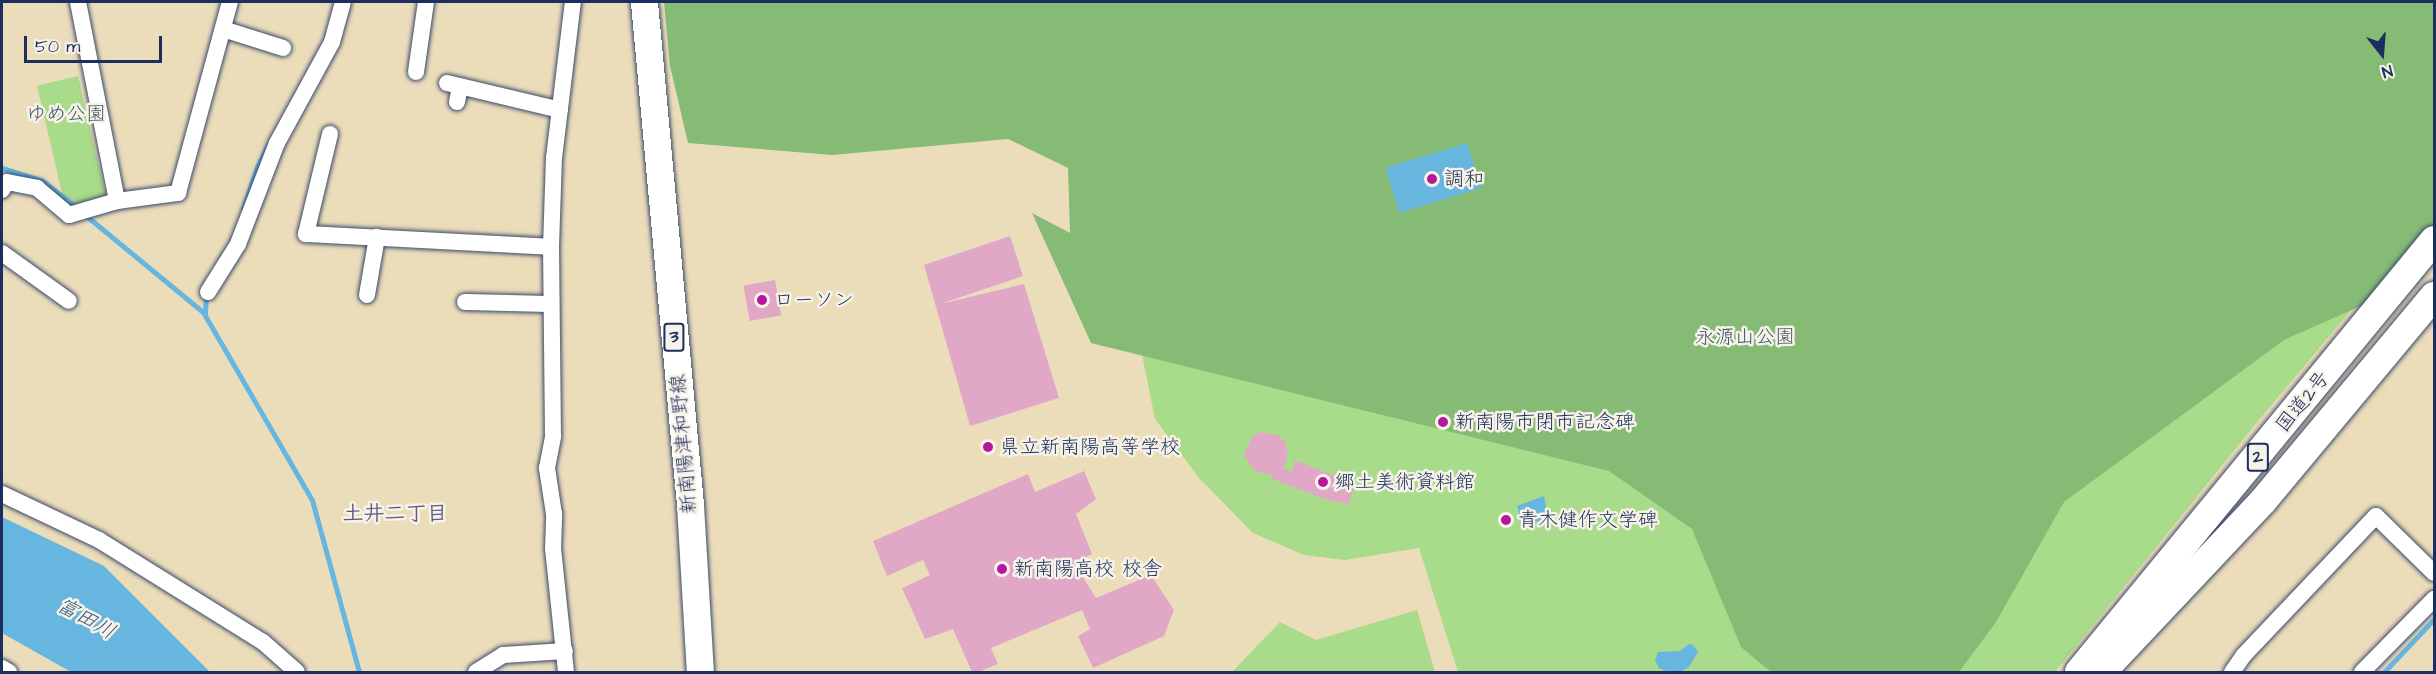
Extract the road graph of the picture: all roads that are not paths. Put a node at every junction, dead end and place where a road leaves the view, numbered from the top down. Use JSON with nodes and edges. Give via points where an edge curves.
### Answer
{"nodes":[{"id":1,"x":78,"y":2,"type":"edge"},
{"id":2,"x":230,"y":2,"type":"edge"},
{"id":3,"x":343,"y":2,"type":"edge"},
{"id":4,"x":426,"y":2,"type":"edge"},
{"id":5,"x":573,"y":2,"type":"edge"},
{"id":6,"x":644,"y":2,"type":"edge"},
{"id":7,"x":223,"y":29,"type":"junction"},
{"id":8,"x":283,"y":48,"type":"dead end"},
{"id":9,"x":416,"y":72,"type":"dead end"},
{"id":10,"x":455,"y":91,"type":"dead end"},
{"id":11,"x":560,"y":110,"type":"junction"},
{"id":12,"x":330,"y":134,"type":"dead end"},
{"id":13,"x":2,"y":190,"type":"edge"},
{"id":14,"x":117,"y":201,"type":"junction"},
{"id":15,"x":377,"y":237,"type":"junction"},
{"id":16,"x":2434,"y":240,"type":"edge"},
{"id":17,"x":551,"y":247,"type":"junction"},
{"id":18,"x":2,"y":253,"type":"edge"},
{"id":19,"x":208,"y":292,"type":"dead end"},
{"id":20,"x":367,"y":295,"type":"dead end"},
{"id":21,"x":2434,"y":297,"type":"edge"},
{"id":22,"x":69,"y":302,"type":"dead end"},
{"id":23,"x":465,"y":302,"type":"dead end"},
{"id":24,"x":551,"y":304,"type":"junction"},
{"id":25,"x":2,"y":494,"type":"edge"},
{"id":26,"x":2434,"y":573,"type":"edge"},
{"id":27,"x":2434,"y":599,"type":"edge"},
{"id":28,"x":565,"y":651,"type":"junction"},
{"id":29,"x":2,"y":668,"type":"edge"},
{"id":30,"x":9,"y":672,"type":"edge"},
{"id":31,"x":297,"y":672,"type":"edge"},
{"id":32,"x":476,"y":672,"type":"edge"},
{"id":33,"x":566,"y":672,"type":"edge"},
{"id":34,"x":700,"y":672,"type":"edge"},
{"id":35,"x":2079,"y":672,"type":"edge"},
{"id":36,"x":2102,"y":672,"type":"edge"},
{"id":37,"x":2232,"y":672,"type":"edge"},
{"id":38,"x":2362,"y":672,"type":"edge"}],
"edges":[{"from":1,"to":14,"type":"street"},
{"from":2,"to":7,"type":"street"},
{"from":3,"to":19,"type":"street","via":[[332,42],[278,143],[238,244]]},
{"from":4,"to":9,"type":"street"},
{"from":5,"to":11,"type":"street"},
{"from":6,"to":34,"type":"main road","name":"新南陽津和野線","number":"3","via":[[690,505]]},
{"from":7,"to":8,"type":"street"},
{"from":7,"to":14,"type":"street","via":[[178,193]]},
{"from":10,"to":11,"type":"street"},
{"from":11,"to":17,"type":"street"},
{"from":12,"to":15,"type":"street","via":[[306,234]]},
{"from":13,"to":14,"type":"street","via":[[7,182],[37,188],[69,215]]},
{"from":15,"to":17,"type":"street"},
{"from":15,"to":20,"type":"street"},
{"from":16,"to":35,"type":"highway","name":"国道2号","number":"2"},
{"from":17,"to":24,"type":"street"},
{"from":18,"to":22,"type":"street"},
{"from":21,"to":36,"type":"highway","name":"国道2号","number":"2","via":[[2263,501]]},
{"from":23,"to":24,"type":"street"},
{"from":24,"to":28,"type":"street","via":[[553,436],[548,468]]},
{"from":25,"to":31,"type":"street","via":[[99,540],[263,642]]},
{"from":26,"to":37,"type":"street","via":[[2376,516],[2242,656]]},
{"from":27,"to":38,"type":"street"},
{"from":28,"to":32,"type":"street","via":[[503,656]]},
{"from":28,"to":33,"type":"street"},
{"from":29,"to":30,"type":"street"}]}
